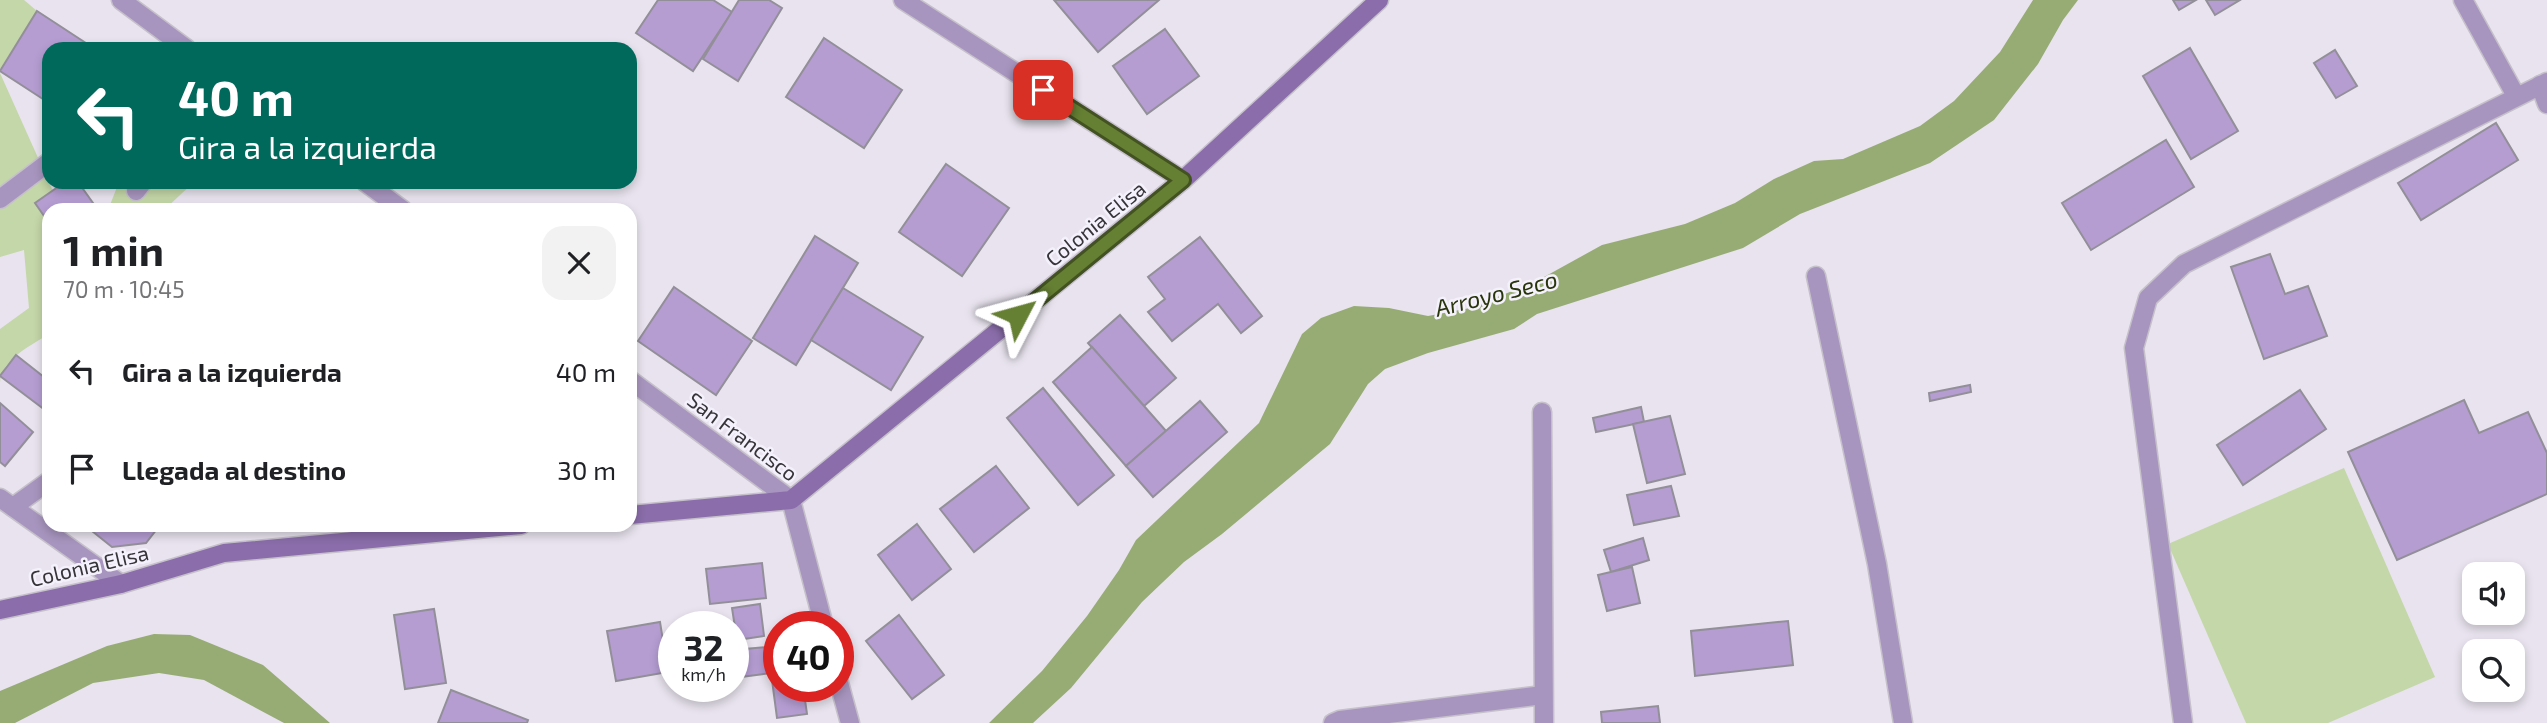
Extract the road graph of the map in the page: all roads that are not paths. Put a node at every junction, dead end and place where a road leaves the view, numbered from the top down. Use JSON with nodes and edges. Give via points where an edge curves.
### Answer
{"nodes":[{"id":1,"x":121,"y":0,"type":"edge"},
{"id":2,"x":903,"y":0,"type":"edge"},
{"id":3,"x":1379,"y":0,"type":"edge"},
{"id":4,"x":2463,"y":0,"type":"edge"},
{"id":5,"x":178,"y":42,"type":"edge"},
{"id":6,"x":2544,"y":83,"type":"edge"},
{"id":7,"x":2516,"y":96,"type":"junction"},
{"id":8,"x":2547,"y":104,"type":"edge"},
{"id":9,"x":42,"y":167,"type":"edge"},
{"id":10,"x":1183,"y":180,"type":"junction"},
{"id":11,"x":374,"y":189,"type":"edge"},
{"id":12,"x":0,"y":199,"type":"edge"},
{"id":13,"x":394,"y":203,"type":"edge"},
{"id":14,"x":1816,"y":276,"type":"dead end"},
{"id":15,"x":637,"y":385,"type":"edge"},
{"id":16,"x":1542,"y":412,"type":"dead end"},
{"id":17,"x":42,"y":484,"type":"edge"},
{"id":18,"x":791,"y":500,"type":"junction"},
{"id":19,"x":6,"y":502,"type":"edge"},
{"id":20,"x":637,"y":514,"type":"edge"},
{"id":21,"x":42,"y":528,"type":"edge"},
{"id":22,"x":48,"y":532,"type":"edge"},
{"id":23,"x":447,"y":532,"type":"edge"},
{"id":24,"x":121,"y":584,"type":"junction"},
{"id":25,"x":0,"y":610,"type":"edge"},
{"id":26,"x":820,"y":611,"type":"edge"},
{"id":27,"x":1543,"y":695,"type":"junction"},
{"id":28,"x":844,"y":702,"type":"edge"},
{"id":29,"x":850,"y":723,"type":"edge"},
{"id":30,"x":1333,"y":723,"type":"edge"},
{"id":31,"x":1544,"y":723,"type":"edge"},
{"id":32,"x":1903,"y":723,"type":"edge"},
{"id":33,"x":2183,"y":723,"type":"edge"}],
"edges":[{"from":1,"to":5,"type":"street"},
{"from":2,"to":10,"type":"street"},
{"from":3,"to":10,"type":"street","name":"Colonia Elisa"},
{"from":4,"to":7,"type":"street"},
{"from":6,"to":7,"type":"street"},
{"from":6,"to":8,"type":"street"},
{"from":7,"to":33,"type":"street","via":[[2184,264],[2148,298],[2134,348]]},
{"from":9,"to":12,"type":"street"},
{"from":10,"to":18,"type":"street","name":"Colonia Elisa"},
{"from":11,"to":13,"type":"street"},
{"from":14,"to":32,"type":"street","via":[[1877,564]]},
{"from":15,"to":18,"type":"street","name":"San Francisco"},
{"from":16,"to":27,"type":"street"},
{"from":17,"to":19,"type":"street"},
{"from":18,"to":20,"type":"street"},
{"from":18,"to":26,"type":"street","name":"San Francisco"},
{"from":19,"to":21,"type":"street"},
{"from":22,"to":24,"type":"street"},
{"from":23,"to":24,"type":"street","name":"Colonia Elisa","via":[[224,553]]},
{"from":24,"to":25,"type":"street","name":"Colonia Elisa"},
{"from":27,"to":30,"type":"street"},
{"from":27,"to":31,"type":"street"},
{"from":28,"to":29,"type":"street"}]}
